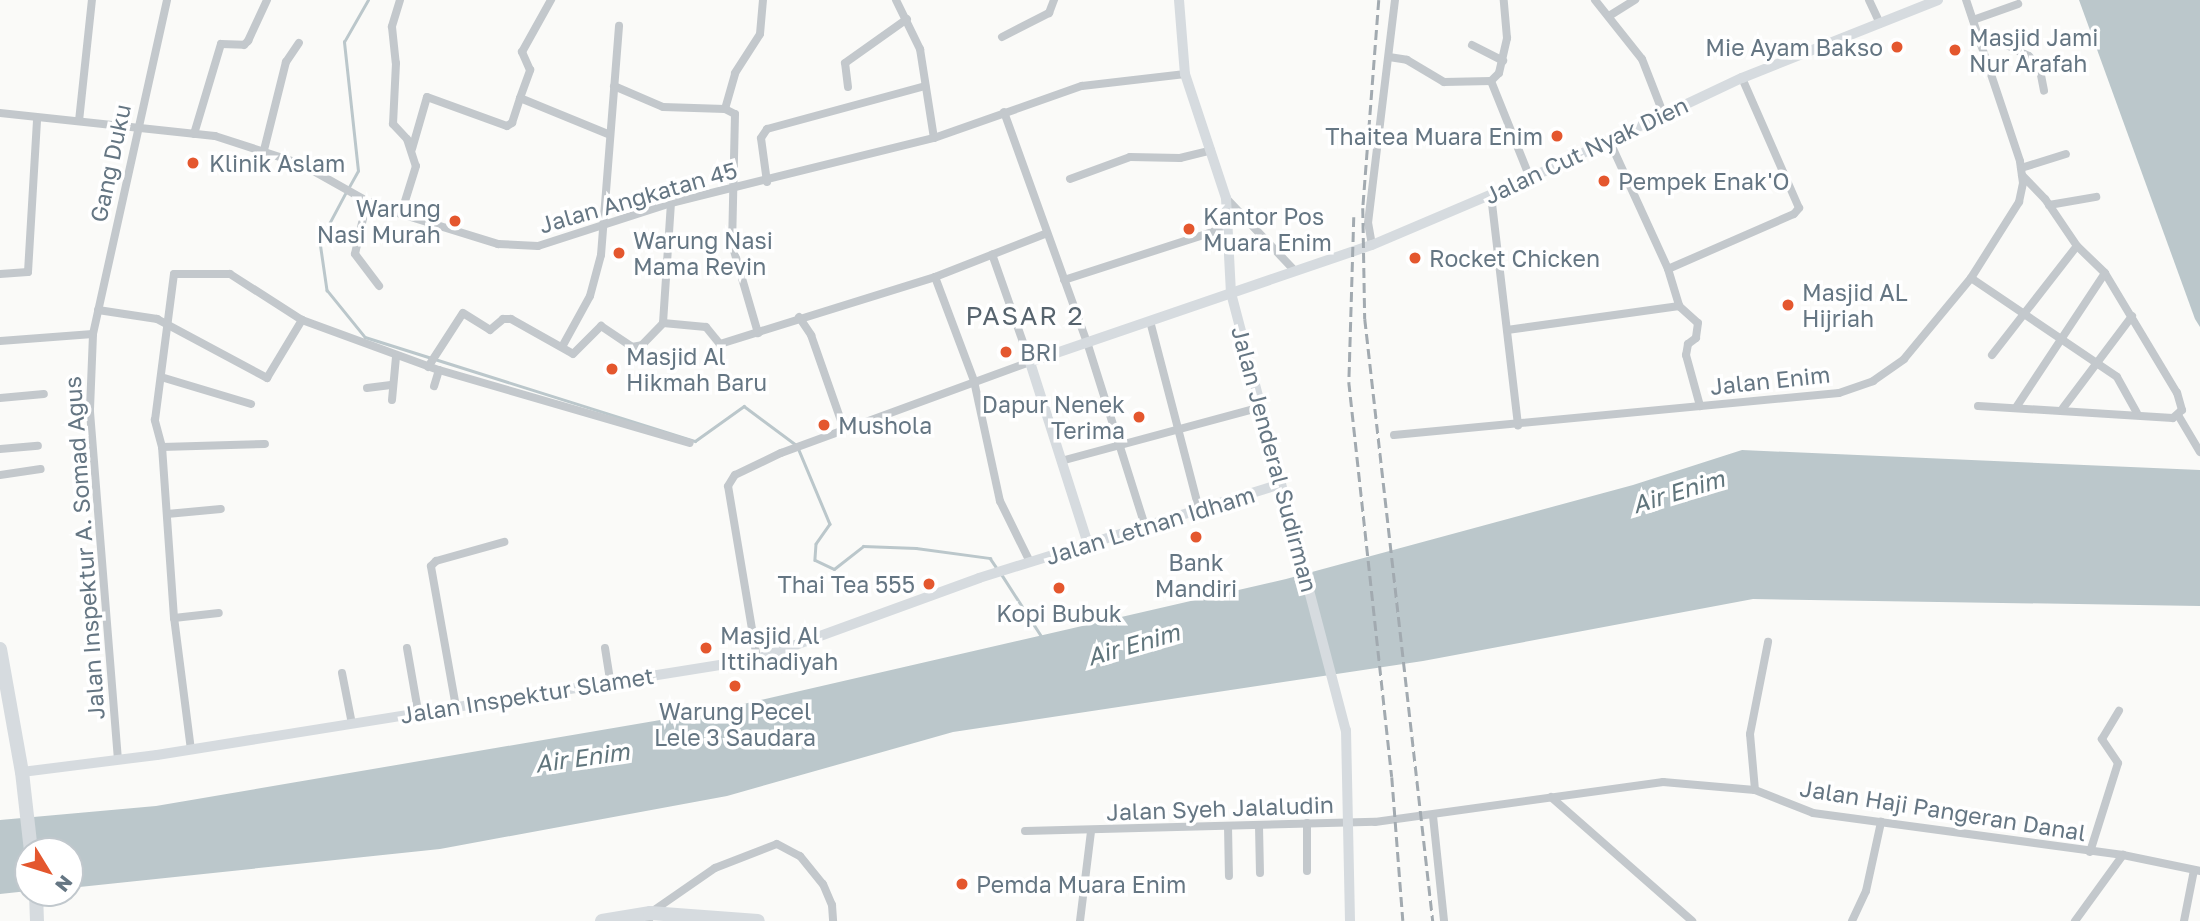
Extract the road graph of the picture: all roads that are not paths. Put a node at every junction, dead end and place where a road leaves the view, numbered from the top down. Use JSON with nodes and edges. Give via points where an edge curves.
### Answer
{"nodes":[{"id":1,"x":92,"y":0,"type":"edge"},
{"id":2,"x":167,"y":0,"type":"edge"},
{"id":3,"x":267,"y":0,"type":"edge"},
{"id":4,"x":400,"y":0,"type":"edge"},
{"id":5,"x":551,"y":0,"type":"edge"},
{"id":6,"x":763,"y":0,"type":"edge"},
{"id":7,"x":897,"y":0,"type":"edge"},
{"id":8,"x":1054,"y":0,"type":"edge"},
{"id":9,"x":1179,"y":0,"type":"edge"},
{"id":10,"x":1395,"y":0,"type":"edge"},
{"id":11,"x":1504,"y":0,"type":"edge"},
{"id":12,"x":1595,"y":0,"type":"edge"},
{"id":13,"x":1635,"y":0,"type":"edge"},
{"id":14,"x":1869,"y":0,"type":"edge"},
{"id":15,"x":1938,"y":0,"type":"edge"},
{"id":16,"x":1966,"y":0,"type":"edge"},
{"id":17,"x":2018,"y":4,"type":"dead end"},
{"id":18,"x":1609,"y":16,"type":"junction"},
{"id":19,"x":907,"y":19,"type":"junction"},
{"id":20,"x":1973,"y":20,"type":"junction"},
{"id":21,"x":1880,"y":24,"type":"junction"},
{"id":22,"x":619,"y":26,"type":"dead end"},
{"id":23,"x":1002,"y":37,"type":"dead end"},
{"id":24,"x":1980,"y":41,"type":"junction"},
{"id":25,"x":299,"y":43,"type":"dead end"},
{"id":26,"x":1472,"y":45,"type":"dead end"},
{"id":27,"x":1389,"y":57,"type":"junction"},
{"id":28,"x":1503,"y":61,"type":"junction"},
{"id":29,"x":1185,"y":74,"type":"junction"},
{"id":30,"x":1742,"y":78,"type":"junction"},
{"id":31,"x":1492,"y":81,"type":"junction"},
{"id":32,"x":614,"y":86,"type":"junction"},
{"id":33,"x":925,"y":86,"type":"junction"},
{"id":34,"x":848,"y":87,"type":"dead end"},
{"id":35,"x":2044,"y":91,"type":"dead end"},
{"id":36,"x":520,"y":98,"type":"junction"},
{"id":37,"x":724,"y":109,"type":"junction"},
{"id":38,"x":1004,"y":112,"type":"junction"},
{"id":39,"x":0,"y":113,"type":"edge"},
{"id":40,"x":1663,"y":113,"type":"junction"},
{"id":41,"x":37,"y":119,"type":"junction"},
{"id":42,"x":79,"y":121,"type":"junction"},
{"id":43,"x":137,"y":129,"type":"junction"},
{"id":44,"x":194,"y":134,"type":"junction"},
{"id":45,"x":610,"y":135,"type":"junction"},
{"id":46,"x":934,"y":138,"type":"junction"},
{"id":47,"x":1608,"y":140,"type":"junction"},
{"id":48,"x":412,"y":149,"type":"junction"},
{"id":49,"x":264,"y":150,"type":"junction"},
{"id":50,"x":1211,"y":150,"type":"junction"},
{"id":51,"x":2066,"y":154,"type":"dead end"},
{"id":52,"x":2021,"y":171,"type":"junction"},
{"id":53,"x":1530,"y":178,"type":"junction"},
{"id":54,"x":1070,"y":179,"type":"dead end"},
{"id":55,"x":767,"y":182,"type":"junction"},
{"id":56,"x":732,"y":190,"type":"junction"},
{"id":57,"x":1491,"y":195,"type":"junction"},
{"id":58,"x":2096,"y":197,"type":"dead end"},
{"id":59,"x":1226,"y":198,"type":"junction"},
{"id":60,"x":367,"y":201,"type":"junction"},
{"id":61,"x":671,"y":203,"type":"junction"},
{"id":62,"x":2049,"y":205,"type":"junction"},
{"id":63,"x":401,"y":214,"type":"junction"},
{"id":64,"x":607,"y":223,"type":"junction"},
{"id":65,"x":1228,"y":227,"type":"junction"},
{"id":66,"x":1047,"y":233,"type":"junction"},
{"id":67,"x":1372,"y":245,"type":"junction"},
{"id":68,"x":2077,"y":246,"type":"junction"},
{"id":69,"x":992,"y":254,"type":"junction"},
{"id":70,"x":1668,"y":269,"type":"junction"},
{"id":71,"x":1295,"y":271,"type":"junction"},
{"id":72,"x":2105,"y":272,"type":"junction"},
{"id":73,"x":0,"y":274,"type":"edge"},
{"id":74,"x":935,"y":277,"type":"junction"},
{"id":75,"x":1971,"y":278,"type":"junction"},
{"id":76,"x":1064,"y":280,"type":"junction"},
{"id":77,"x":379,"y":286,"type":"dead end"},
{"id":78,"x":1231,"y":293,"type":"junction"},
{"id":79,"x":1679,"y":306,"type":"junction"},
{"id":80,"x":98,"y":310,"type":"junction"},
{"id":81,"x":2024,"y":313,"type":"junction"},
{"id":82,"x":2132,"y":316,"type":"junction"},
{"id":83,"x":799,"y":317,"type":"junction"},
{"id":84,"x":302,"y":320,"type":"junction"},
{"id":85,"x":1150,"y":321,"type":"junction"},
{"id":86,"x":164,"y":323,"type":"junction"},
{"id":87,"x":663,"y":323,"type":"junction"},
{"id":88,"x":1507,"y":330,"type":"junction"},
{"id":89,"x":758,"y":333,"type":"junction"},
{"id":90,"x":93,"y":334,"type":"junction"},
{"id":91,"x":2059,"y":336,"type":"junction"},
{"id":92,"x":0,"y":341,"type":"edge"},
{"id":93,"x":1087,"y":342,"type":"junction"},
{"id":94,"x":562,"y":347,"type":"junction"},
{"id":95,"x":1992,"y":355,"type":"dead end"},
{"id":96,"x":396,"y":357,"type":"junction"},
{"id":97,"x":2096,"y":361,"type":"junction"},
{"id":98,"x":1030,"y":362,"type":"junction"},
{"id":99,"x":429,"y":366,"type":"junction"},
{"id":100,"x":439,"y":370,"type":"junction"},
{"id":101,"x":161,"y":377,"type":"junction"},
{"id":102,"x":974,"y":381,"type":"junction"},
{"id":103,"x":391,"y":385,"type":"junction"},
{"id":104,"x":434,"y":386,"type":"dead end"},
{"id":105,"x":367,"y":388,"type":"dead end"},
{"id":106,"x":44,"y":394,"type":"dead end"},
{"id":107,"x":0,"y":398,"type":"edge"},
{"id":108,"x":392,"y":400,"type":"dead end"},
{"id":109,"x":251,"y":404,"type":"dead end"},
{"id":110,"x":1700,"y":406,"type":"junction"},
{"id":111,"x":1978,"y":406,"type":"dead end"},
{"id":112,"x":2017,"y":406,"type":"junction"},
{"id":113,"x":1261,"y":407,"type":"junction"},
{"id":114,"x":2063,"y":408,"type":"junction"},
{"id":115,"x":2137,"y":413,"type":"junction"},
{"id":116,"x":2178,"y":415,"type":"junction"},
{"id":117,"x":1518,"y":425,"type":"junction"},
{"id":118,"x":844,"y":429,"type":"junction"},
{"id":119,"x":1178,"y":429,"type":"junction"},
{"id":120,"x":1394,"y":435,"type":"dead end"},
{"id":121,"x":690,"y":443,"type":"dead end"},
{"id":122,"x":265,"y":444,"type":"dead end"},
{"id":123,"x":38,"y":446,"type":"dead end"},
{"id":124,"x":1118,"y":446,"type":"junction"},
{"id":125,"x":162,"y":447,"type":"junction"},
{"id":126,"x":0,"y":449,"type":"edge"},
{"id":127,"x":2200,"y":452,"type":"edge"},
{"id":128,"x":1061,"y":461,"type":"junction"},
{"id":129,"x":41,"y":469,"type":"dead end"},
{"id":130,"x":0,"y":475,"type":"edge"},
{"id":131,"x":1281,"y":484,"type":"junction"},
{"id":132,"x":221,"y":509,"type":"dead end"},
{"id":133,"x":1199,"y":509,"type":"junction"},
{"id":134,"x":167,"y":514,"type":"junction"},
{"id":135,"x":1145,"y":526,"type":"junction"},
{"id":136,"x":504,"y":542,"type":"dead end"},
{"id":137,"x":1088,"y":544,"type":"junction"},
{"id":138,"x":1025,"y":564,"type":"junction"},
{"id":139,"x":219,"y":613,"type":"dead end"},
{"id":140,"x":174,"y":618,"type":"junction"},
{"id":141,"x":1768,"y":642,"type":"dead end"},
{"id":142,"x":407,"y":648,"type":"dead end"},
{"id":143,"x":605,"y":648,"type":"dead end"},
{"id":144,"x":0,"y":649,"type":"edge"},
{"id":145,"x":757,"y":659,"type":"junction"},
{"id":146,"x":342,"y":673,"type":"dead end"},
{"id":147,"x":611,"y":684,"type":"junction"},
{"id":148,"x":5,"y":702,"type":"edge"},
{"id":149,"x":456,"y":707,"type":"junction"},
{"id":150,"x":418,"y":711,"type":"junction"},
{"id":151,"x":2119,"y":711,"type":"dead end"},
{"id":152,"x":352,"y":724,"type":"junction"},
{"id":153,"x":191,"y":750,"type":"junction"},
{"id":154,"x":118,"y":760,"type":"junction"},
{"id":155,"x":22,"y":772,"type":"junction"},
{"id":156,"x":1755,"y":789,"type":"junction"},
{"id":157,"x":1551,"y":797,"type":"junction"},
{"id":158,"x":1433,"y":816,"type":"junction"},
{"id":159,"x":1881,"y":822,"type":"junction"},
{"id":160,"x":1307,"y":823,"type":"junction"},
{"id":161,"x":1350,"y":824,"type":"junction"},
{"id":162,"x":1228,"y":826,"type":"junction"},
{"id":163,"x":1259,"y":826,"type":"junction"},
{"id":164,"x":1025,"y":831,"type":"dead end"},
{"id":165,"x":1091,"y":832,"type":"junction"},
{"id":166,"x":29,"y":837,"type":"edge"},
{"id":167,"x":2090,"y":852,"type":"junction"},
{"id":168,"x":2123,"y":855,"type":"junction"},
{"id":169,"x":1307,"y":871,"type":"dead end"},
{"id":170,"x":2197,"y":871,"type":"edge"},
{"id":171,"x":1259,"y":873,"type":"dead end"},
{"id":172,"x":1230,"y":876,"type":"dead end"},
{"id":173,"x":650,"y":917,"type":"edge"},
{"id":174,"x":602,"y":921,"type":"edge"},
{"id":175,"x":758,"y":921,"type":"edge"},
{"id":176,"x":833,"y":921,"type":"edge"},
{"id":177,"x":1080,"y":921,"type":"edge"},
{"id":178,"x":1350,"y":921,"type":"edge"},
{"id":179,"x":1444,"y":921,"type":"edge"},
{"id":180,"x":1692,"y":921,"type":"edge"},
{"id":181,"x":1852,"y":921,"type":"edge"},
{"id":182,"x":2075,"y":921,"type":"edge"},
{"id":183,"x":2185,"y":921,"type":"edge"}],
"edges":[{"from":1,"to":42,"type":"street"},
{"from":2,"to":43,"type":"street","name":"Gang Duku"},
{"from":3,"to":44,"type":"street","via":[[244,45],[220,44]]},
{"from":4,"to":48,"type":"street","via":[[392,27],[396,63],[393,124]]},
{"from":5,"to":36,"type":"street","via":[[522,52],[530,70]]},
{"from":6,"to":37,"type":"street","via":[[760,34],[735,73]]},
{"from":7,"to":19,"type":"street"},
{"from":8,"to":23,"type":"street","via":[[1049,13]]},
{"from":9,"to":29,"type":"street","name":"Jalan Jenderal Sudirman"},
{"from":10,"to":27,"type":"street"},
{"from":11,"to":28,"type":"street"},
{"from":12,"to":18,"type":"street"},
{"from":13,"to":18,"type":"street"},
{"from":14,"to":21,"type":"street"},
{"from":15,"to":21,"type":"street","name":"Jalan Cut Nyak Dien"},
{"from":16,"to":20,"type":"street","name":"Jalan Enim"},
{"from":17,"to":20,"type":"street"},
{"from":18,"to":40,"type":"street","via":[[1642,58]]},
{"from":19,"to":33,"type":"street","via":[[920,49]]},
{"from":19,"to":34,"type":"street","via":[[845,63]]},
{"from":20,"to":24,"type":"street","name":"Jalan Enim"},
{"from":21,"to":30,"type":"street","name":"Jalan Cut Nyak Dien"},
{"from":22,"to":32,"type":"street"},
{"from":24,"to":35,"type":"street","via":[[2001,42],[2029,56],[2040,70]]},
{"from":24,"to":52,"type":"street","name":"Jalan Enim"},
{"from":25,"to":49,"type":"street","via":[[286,62]]},
{"from":26,"to":28,"type":"street"},
{"from":27,"to":31,"type":"street","via":[[1407,60],[1444,82]]},
{"from":27,"to":67,"type":"street","via":[[1368,223]]},
{"from":28,"to":31,"type":"street"},
{"from":29,"to":38,"type":"street","name":"Jalan Angkatan 45","via":[[1082,86]]},
{"from":29,"to":50,"type":"street","name":"Jalan Jenderal Sudirman"},
{"from":30,"to":40,"type":"street","name":"Jalan Cut Nyak Dien"},
{"from":30,"to":70,"type":"street","via":[[1799,208]]},
{"from":31,"to":53,"type":"street"},
{"from":32,"to":37,"type":"street","via":[[663,107]]},
{"from":32,"to":45,"type":"street"},
{"from":33,"to":46,"type":"street"},
{"from":33,"to":55,"type":"street","via":[[767,129],[761,138]]},
{"from":36,"to":45,"type":"street"},
{"from":36,"to":48,"type":"street","via":[[507,127],[427,97]]},
{"from":37,"to":56,"type":"street","via":[[732,111],[736,120]]},
{"from":38,"to":46,"type":"street","name":"Jalan Angkatan 45"},
{"from":38,"to":66,"type":"street"},
{"from":39,"to":41,"type":"street","name":"Jalan Angkatan 45"},
{"from":40,"to":47,"type":"street","name":"Jalan Cut Nyak Dien"},
{"from":41,"to":42,"type":"street","name":"Jalan Angkatan 45"},
{"from":41,"to":73,"type":"street","via":[[28,272]]},
{"from":42,"to":43,"type":"street","name":"Jalan Angkatan 45"},
{"from":43,"to":44,"type":"street","name":"Jalan Angkatan 45"},
{"from":43,"to":80,"type":"street","name":"Gang Duku"},
{"from":44,"to":49,"type":"street","name":"Jalan Angkatan 45"},
{"from":45,"to":64,"type":"street"},
{"from":46,"to":55,"type":"street","name":"Jalan Angkatan 45"},
{"from":47,"to":53,"type":"street","name":"Jalan Cut Nyak Dien"},
{"from":47,"to":70,"type":"street"},
{"from":48,"to":63,"type":"street","via":[[416,166]]},
{"from":49,"to":60,"type":"street","name":"Jalan Angkatan 45"},
{"from":50,"to":54,"type":"street","via":[[1180,158],[1130,157]]},
{"from":50,"to":59,"type":"street","name":"Jalan Jenderal Sudirman"},
{"from":51,"to":52,"type":"street"},
{"from":52,"to":62,"type":"street"},
{"from":52,"to":75,"type":"street","name":"Jalan Enim","via":[[2019,202]]},
{"from":53,"to":57,"type":"street","name":"Jalan Cut Nyak Dien"},
{"from":55,"to":56,"type":"street","name":"Jalan Angkatan 45"},
{"from":56,"to":61,"type":"street","name":"Jalan Angkatan 45"},
{"from":56,"to":89,"type":"street","via":[[732,244]]},
{"from":57,"to":67,"type":"street","name":"Jalan Cut Nyak Dien"},
{"from":57,"to":88,"type":"street"},
{"from":58,"to":62,"type":"street"},
{"from":59,"to":65,"type":"street","name":"Jalan Jenderal Sudirman"},
{"from":59,"to":71,"type":"street"},
{"from":60,"to":63,"type":"street","name":"Jalan Angkatan 45"},
{"from":60,"to":77,"type":"street","via":[[355,254]]},
{"from":61,"to":64,"type":"street","name":"Jalan Angkatan 45"},
{"from":61,"to":87,"type":"street"},
{"from":62,"to":68,"type":"street"},
{"from":63,"to":64,"type":"street","name":"Jalan Angkatan 45","via":[[512,246],[538,246]]},
{"from":64,"to":94,"type":"street","via":[[590,296]]},
{"from":65,"to":76,"type":"street"},
{"from":65,"to":78,"type":"street","name":"Jalan Jenderal Sudirman"},
{"from":66,"to":69,"type":"street"},
{"from":66,"to":76,"type":"street"},
{"from":67,"to":71,"type":"street","name":"Jalan Cut Nyak Dien"},
{"from":68,"to":72,"type":"street"},
{"from":68,"to":81,"type":"street"},
{"from":69,"to":74,"type":"street"},
{"from":69,"to":98,"type":"street"},
{"from":70,"to":79,"type":"street"},
{"from":71,"to":78,"type":"street","name":"Jalan Cut Nyak Dien"},
{"from":72,"to":82,"type":"street"},
{"from":72,"to":91,"type":"street"},
{"from":74,"to":83,"type":"street"},
{"from":74,"to":102,"type":"street"},
{"from":75,"to":81,"type":"street"},
{"from":75,"to":110,"type":"street","name":"Jalan Enim","via":[[1904,359],[1873,381],[1839,393]]},
{"from":76,"to":93,"type":"street"},
{"from":78,"to":85,"type":"street","name":"Jalan Cut Nyak Dien"},
{"from":78,"to":113,"type":"street","name":"Jalan Jenderal Sudirman"},
{"from":79,"to":88,"type":"street"},
{"from":79,"to":110,"type":"street","via":[[1699,323],[1686,355]]},
{"from":80,"to":86,"type":"street"},
{"from":80,"to":90,"type":"street","name":"Gang Duku"},
{"from":81,"to":91,"type":"street"},
{"from":81,"to":95,"type":"street"},
{"from":82,"to":97,"type":"street"},
{"from":82,"to":116,"type":"street","via":[[2177,393],[2182,410]]},
{"from":83,"to":89,"type":"street"},
{"from":83,"to":118,"type":"street","via":[[811,335]]},
{"from":84,"to":86,"type":"street","via":[[267,379]]},
{"from":84,"to":86,"type":"street","via":[[230,274],[178,273],[172,277]]},
{"from":84,"to":96,"type":"street"},
{"from":85,"to":93,"type":"street","name":"Jalan Cut Nyak Dien"},
{"from":85,"to":119,"type":"street"},
{"from":86,"to":101,"type":"street"},
{"from":87,"to":89,"type":"street","via":[[706,327],[720,344]]},
{"from":87,"to":94,"type":"street","via":[[637,346],[601,326],[577,354]]},
{"from":88,"to":117,"type":"street"},
{"from":90,"to":92,"type":"street"},
{"from":90,"to":154,"type":"street","name":"Jalan Inspektur A. Somad Agus","via":[[90,409]]},
{"from":91,"to":97,"type":"street"},
{"from":91,"to":112,"type":"street"},
{"from":93,"to":98,"type":"street","name":"Jalan Cut Nyak Dien"},
{"from":93,"to":124,"type":"street"},
{"from":94,"to":99,"type":"street","via":[[511,319],[503,319],[490,330],[463,313]]},
{"from":96,"to":99,"type":"street"},
{"from":96,"to":103,"type":"street"},
{"from":97,"to":114,"type":"street"},
{"from":97,"to":115,"type":"street","via":[[2126,387]]},
{"from":98,"to":102,"type":"street"},
{"from":98,"to":128,"type":"street"},
{"from":99,"to":100,"type":"street"},
{"from":100,"to":104,"type":"street"},
{"from":100,"to":121,"type":"street"},
{"from":101,"to":109,"type":"street"},
{"from":101,"to":125,"type":"street","via":[[155,420]]},
{"from":102,"to":118,"type":"street"},
{"from":102,"to":138,"type":"street","via":[[1000,501]]},
{"from":103,"to":105,"type":"street"},
{"from":103,"to":108,"type":"street"},
{"from":106,"to":107,"type":"street"},
{"from":110,"to":117,"type":"street","name":"Jalan Enim"},
{"from":111,"to":112,"type":"street"},
{"from":112,"to":114,"type":"street"},
{"from":113,"to":119,"type":"street"},
{"from":113,"to":131,"type":"street","name":"Jalan Jenderal Sudirman"},
{"from":114,"to":115,"type":"street"},
{"from":115,"to":116,"type":"street"},
{"from":116,"to":127,"type":"street"},
{"from":117,"to":120,"type":"street","name":"Jalan Enim"},
{"from":118,"to":145,"type":"street","via":[[735,475],[728,486]]},
{"from":119,"to":124,"type":"street"},
{"from":119,"to":133,"type":"street"},
{"from":122,"to":125,"type":"street"},
{"from":123,"to":126,"type":"street"},
{"from":124,"to":128,"type":"street"},
{"from":124,"to":135,"type":"street"},
{"from":125,"to":134,"type":"street"},
{"from":128,"to":137,"type":"street"},
{"from":129,"to":130,"type":"street"},
{"from":131,"to":133,"type":"street","name":"Jalan Letnan Idham"},
{"from":131,"to":161,"type":"street","name":"Jalan Jenderal Sudirman","via":[[1346,730]]},
{"from":132,"to":134,"type":"street"},
{"from":133,"to":135,"type":"street","name":"Jalan Letnan Idham"},
{"from":134,"to":140,"type":"street"},
{"from":135,"to":137,"type":"street","name":"Jalan Letnan Idham"},
{"from":136,"to":149,"type":"street","via":[[431,566]]},
{"from":137,"to":138,"type":"street","name":"Jalan Letnan Idham"},
{"from":138,"to":145,"type":"street","name":"Jalan Inspektur Slamet"},
{"from":139,"to":140,"type":"street"},
{"from":140,"to":153,"type":"street"},
{"from":141,"to":156,"type":"street","via":[[1750,734]]},
{"from":142,"to":150,"type":"street"},
{"from":143,"to":147,"type":"street"},
{"from":144,"to":148,"type":"highway"},
{"from":145,"to":147,"type":"street","name":"Jalan Inspektur Slamet"},
{"from":146,"to":152,"type":"street"},
{"from":147,"to":149,"type":"street","name":"Jalan Inspektur Slamet"},
{"from":148,"to":155,"type":"highway"},
{"from":149,"to":150,"type":"street","name":"Jalan Inspektur Slamet"},
{"from":150,"to":152,"type":"street","name":"Jalan Inspektur Slamet"},
{"from":151,"to":167,"type":"street","via":[[2102,738],[2118,763]]},
{"from":152,"to":153,"type":"street","name":"Jalan Inspektur Slamet"},
{"from":153,"to":154,"type":"street","name":"Jalan Inspektur Slamet"},
{"from":154,"to":155,"type":"street","name":"Jalan Inspektur Slamet"},
{"from":155,"to":166,"type":"highway"},
{"from":156,"to":157,"type":"street","name":"Jalan Haji Pangeran Danal","via":[[1663,782]]},
{"from":156,"to":159,"type":"street","name":"Jalan Haji Pangeran Danal","via":[[1796,809]]},
{"from":157,"to":158,"type":"street","name":"Jalan Haji Pangeran Danal"},
{"from":157,"to":180,"type":"street"},
{"from":158,"to":161,"type":"street","name":"Jalan Haji Pangeran Danal"},
{"from":158,"to":179,"type":"street"},
{"from":159,"to":167,"type":"street","name":"Jalan Haji Pangeran Danal"},
{"from":159,"to":181,"type":"street","via":[[1866,891]]},
{"from":160,"to":161,"type":"street","name":"Jalan Syeh Jalaludin"},
{"from":160,"to":163,"type":"street","name":"Jalan Syeh Jalaludin"},
{"from":160,"to":169,"type":"street"},
{"from":161,"to":178,"type":"street","name":"Jalan Jenderal Sudirman"},
{"from":162,"to":163,"type":"street","name":"Jalan Syeh Jalaludin"},
{"from":162,"to":165,"type":"street","name":"Jalan Syeh Jalaludin"},
{"from":162,"to":172,"type":"street"},
{"from":163,"to":171,"type":"street"},
{"from":164,"to":165,"type":"street","name":"Jalan Syeh Jalaludin"},
{"from":165,"to":177,"type":"street","name":"Jalan Syeh Jalaludin"},
{"from":167,"to":168,"type":"street","name":"Jalan Haji Pangeran Danal"},
{"from":168,"to":170,"type":"street","name":"Jalan Haji Pangeran Danal"},
{"from":168,"to":182,"type":"street"},
{"from":170,"to":183,"type":"street"},
{"from":173,"to":174,"type":"highway"},
{"from":173,"to":175,"type":"highway"},
{"from":173,"to":176,"type":"street","via":[[715,868],[777,844],[800,856],[823,884]]}]}
